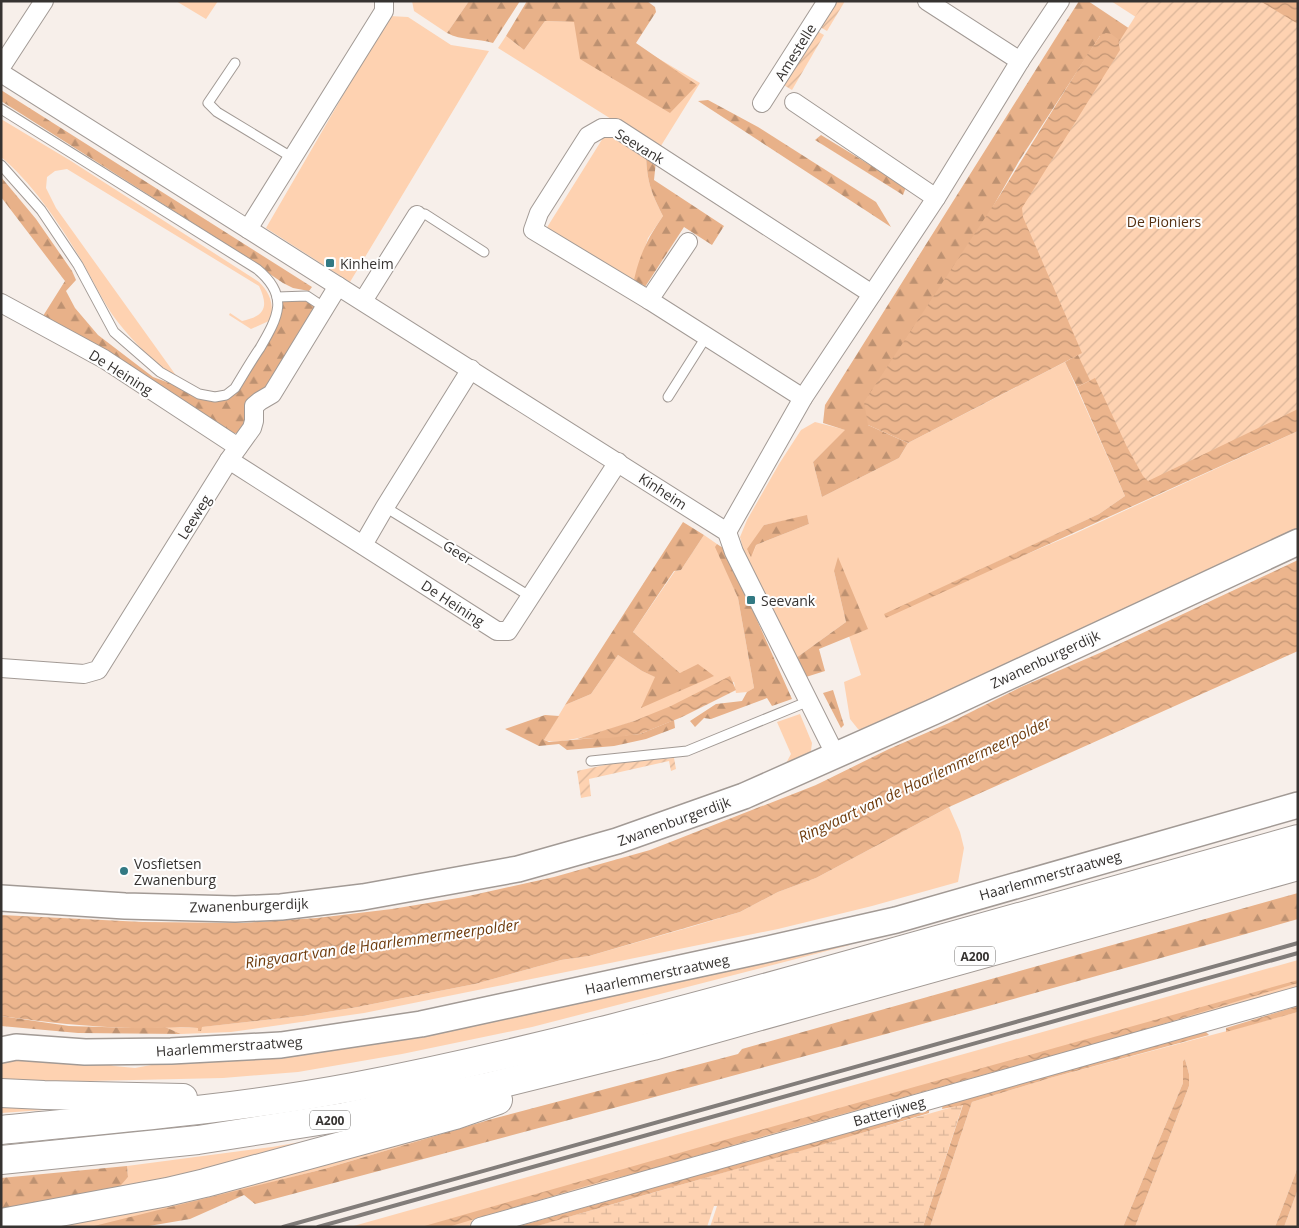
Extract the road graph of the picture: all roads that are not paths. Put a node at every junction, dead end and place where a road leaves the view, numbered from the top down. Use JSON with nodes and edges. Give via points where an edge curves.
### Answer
{"nodes":[{"id":1,"x":44,"y":1,"type":"edge"},
{"id":2,"x":384,"y":1,"type":"edge"},
{"id":3,"x":827,"y":1,"type":"edge"},
{"id":4,"x":927,"y":1,"type":"edge"},
{"id":5,"x":1060,"y":1,"type":"edge"},
{"id":6,"x":1020,"y":60,"type":"junction"},
{"id":7,"x":235,"y":63,"type":"dead end"},
{"id":8,"x":1,"y":67,"type":"edge"},
{"id":9,"x":1,"y":73,"type":"edge"},
{"id":10,"x":794,"y":102,"type":"dead end"},
{"id":11,"x":762,"y":104,"type":"dead end"},
{"id":12,"x":1,"y":109,"type":"edge"},
{"id":13,"x":293,"y":158,"type":"junction"},
{"id":14,"x":1,"y":164,"type":"edge"},
{"id":15,"x":936,"y":198,"type":"junction"},
{"id":16,"x":417,"y":215,"type":"joint"},
{"id":17,"x":248,"y":230,"type":"junction"},
{"id":18,"x":688,"y":242,"type":"dead end"},
{"id":19,"x":484,"y":252,"type":"dead end"},
{"id":20,"x":338,"y":286,"type":"junction"},
{"id":21,"x":872,"y":294,"type":"junction"},
{"id":22,"x":277,"y":297,"type":"junction"},
{"id":23,"x":650,"y":300,"type":"junction"},
{"id":24,"x":363,"y":301,"type":"junction"},
{"id":25,"x":1,"y":303,"type":"edge"},
{"id":26,"x":325,"y":308,"type":"junction"},
{"id":27,"x":706,"y":337,"type":"junction"},
{"id":28,"x":470,"y":369,"type":"junction"},
{"id":29,"x":668,"y":397,"type":"dead end"},
{"id":30,"x":803,"y":398,"type":"junction"},
{"id":31,"x":233,"y":454,"type":"junction"},
{"id":32,"x":618,"y":462,"type":"junction"},
{"id":33,"x":385,"y":507,"type":"junction"},
{"id":34,"x":727,"y":532,"type":"junction"},
{"id":35,"x":1298,"y":542,"type":"edge"},
{"id":36,"x":363,"y":545,"type":"junction"},
{"id":37,"x":531,"y":597,"type":"junction"},
{"id":38,"x":1,"y":668,"type":"edge"},
{"id":39,"x":809,"y":701,"type":"junction"},
{"id":40,"x":836,"y":756,"type":"junction"},
{"id":41,"x":591,"y":761,"type":"dead end"},
{"id":42,"x":1298,"y":805,"type":"edge"},
{"id":43,"x":1298,"y":839,"type":"edge"},
{"id":44,"x":1298,"y":866,"type":"edge"},
{"id":45,"x":1,"y":898,"type":"edge"},
{"id":46,"x":1298,"y":996,"type":"edge"},
{"id":47,"x":653,"y":1046,"type":"junction"},
{"id":48,"x":1,"y":1050,"type":"edge"},
{"id":49,"x":1,"y":1093,"type":"edge"},
{"id":50,"x":262,"y":1102,"type":"junction"},
{"id":51,"x":1,"y":1130,"type":"edge"},
{"id":52,"x":1,"y":1160,"type":"edge"},
{"id":53,"x":1,"y":1222,"type":"edge"},
{"id":54,"x":480,"y":1227,"type":"edge"}],
"edges":[{"from":1,"to":8,"type":"street"},
{"from":2,"to":13,"type":"street","via":[[384,11]]},
{"from":3,"to":11,"type":"street","name":"Amestelle"},
{"from":4,"to":6,"type":"street"},
{"from":5,"to":6,"type":"street"},
{"from":6,"to":15,"type":"street"},
{"from":7,"to":13,"type":"lane","via":[[208,103],[217,112]]},
{"from":9,"to":17,"type":"street","name":"Kinheim"},
{"from":10,"to":15,"type":"street"},
{"from":12,"to":22,"type":"lane","via":[[257,269],[268,278]]},
{"from":13,"to":17,"type":"street"},
{"from":14,"to":22,"type":"lane","via":[[41,210],[78,265],[114,332],[160,372],[199,394],[226,395],[235,388],[274,323]]},
{"from":15,"to":21,"type":"street"},
{"from":16,"to":19,"type":"lane","via":[[425,214]]},
{"from":16,"to":24,"type":"street"},
{"from":17,"to":20,"type":"street","name":"Kinheim"},
{"from":18,"to":23,"type":"street"},
{"from":20,"to":24,"type":"street","name":"Kinheim"},
{"from":20,"to":26,"type":"street","name":"Leeweg"},
{"from":21,"to":23,"type":"street","name":"Seevank","via":[[616,128],[602,128],[588,136],[539,212],[533,230]]},
{"from":21,"to":30,"type":"street"},
{"from":22,"to":26,"type":"lane","via":[[307,296]]},
{"from":23,"to":27,"type":"street","name":"Seevank"},
{"from":24,"to":28,"type":"street","name":"Kinheim"},
{"from":25,"to":31,"type":"street","name":"De Heining","via":[[104,359]]},
{"from":26,"to":31,"type":"street","name":"Leeweg","via":[[272,394],[254,406],[252,428]]},
{"from":27,"to":29,"type":"lane"},
{"from":27,"to":30,"type":"street","name":"Seevank"},
{"from":28,"to":32,"type":"street","name":"Kinheim"},
{"from":28,"to":33,"type":"street"},
{"from":30,"to":34,"type":"street"},
{"from":31,"to":36,"type":"street","name":"De Heining"},
{"from":31,"to":38,"type":"street","name":"Leeweg","via":[[98,670],[84,674]]},
{"from":32,"to":34,"type":"street","name":"Kinheim"},
{"from":32,"to":37,"type":"street","name":"De Heining"},
{"from":33,"to":36,"type":"street"},
{"from":33,"to":37,"type":"lane","name":"Geer"},
{"from":34,"to":39,"type":"street"},
{"from":35,"to":40,"type":"street","name":"Zwanenburgerdijk"},
{"from":36,"to":37,"type":"street","name":"De Heining","via":[[497,631],[508,631]]},
{"from":39,"to":40,"type":"street"},
{"from":39,"to":41,"type":"lane","via":[[687,750]]},
{"from":40,"to":45,"type":"street","name":"Zwanenburgerdijk","via":[[744,796],[617,841],[518,869],[363,897],[235,909]]},
{"from":42,"to":48,"type":"street","name":"Haarlemmerstraatweg","via":[[896,920],[421,1024],[281,1045],[171,1051],[85,1052],[16,1047]]},
{"from":43,"to":50,"type":"highway","number":"A200","via":[[622,1027],[472,1062]]},
{"from":44,"to":47,"type":"highway","number":"A200"},
{"from":46,"to":54,"type":"street","name":"Batterijweg"},
{"from":47,"to":52,"type":"highway","number":"A200","via":[[344,1118],[198,1140]]},
{"from":47,"to":53,"type":"highway","number":"A200","via":[[455,1115],[205,1183]]},
{"from":49,"to":50,"type":"highway","number":"A200"},
{"from":50,"to":51,"type":"highway","number":"A200"}]}
